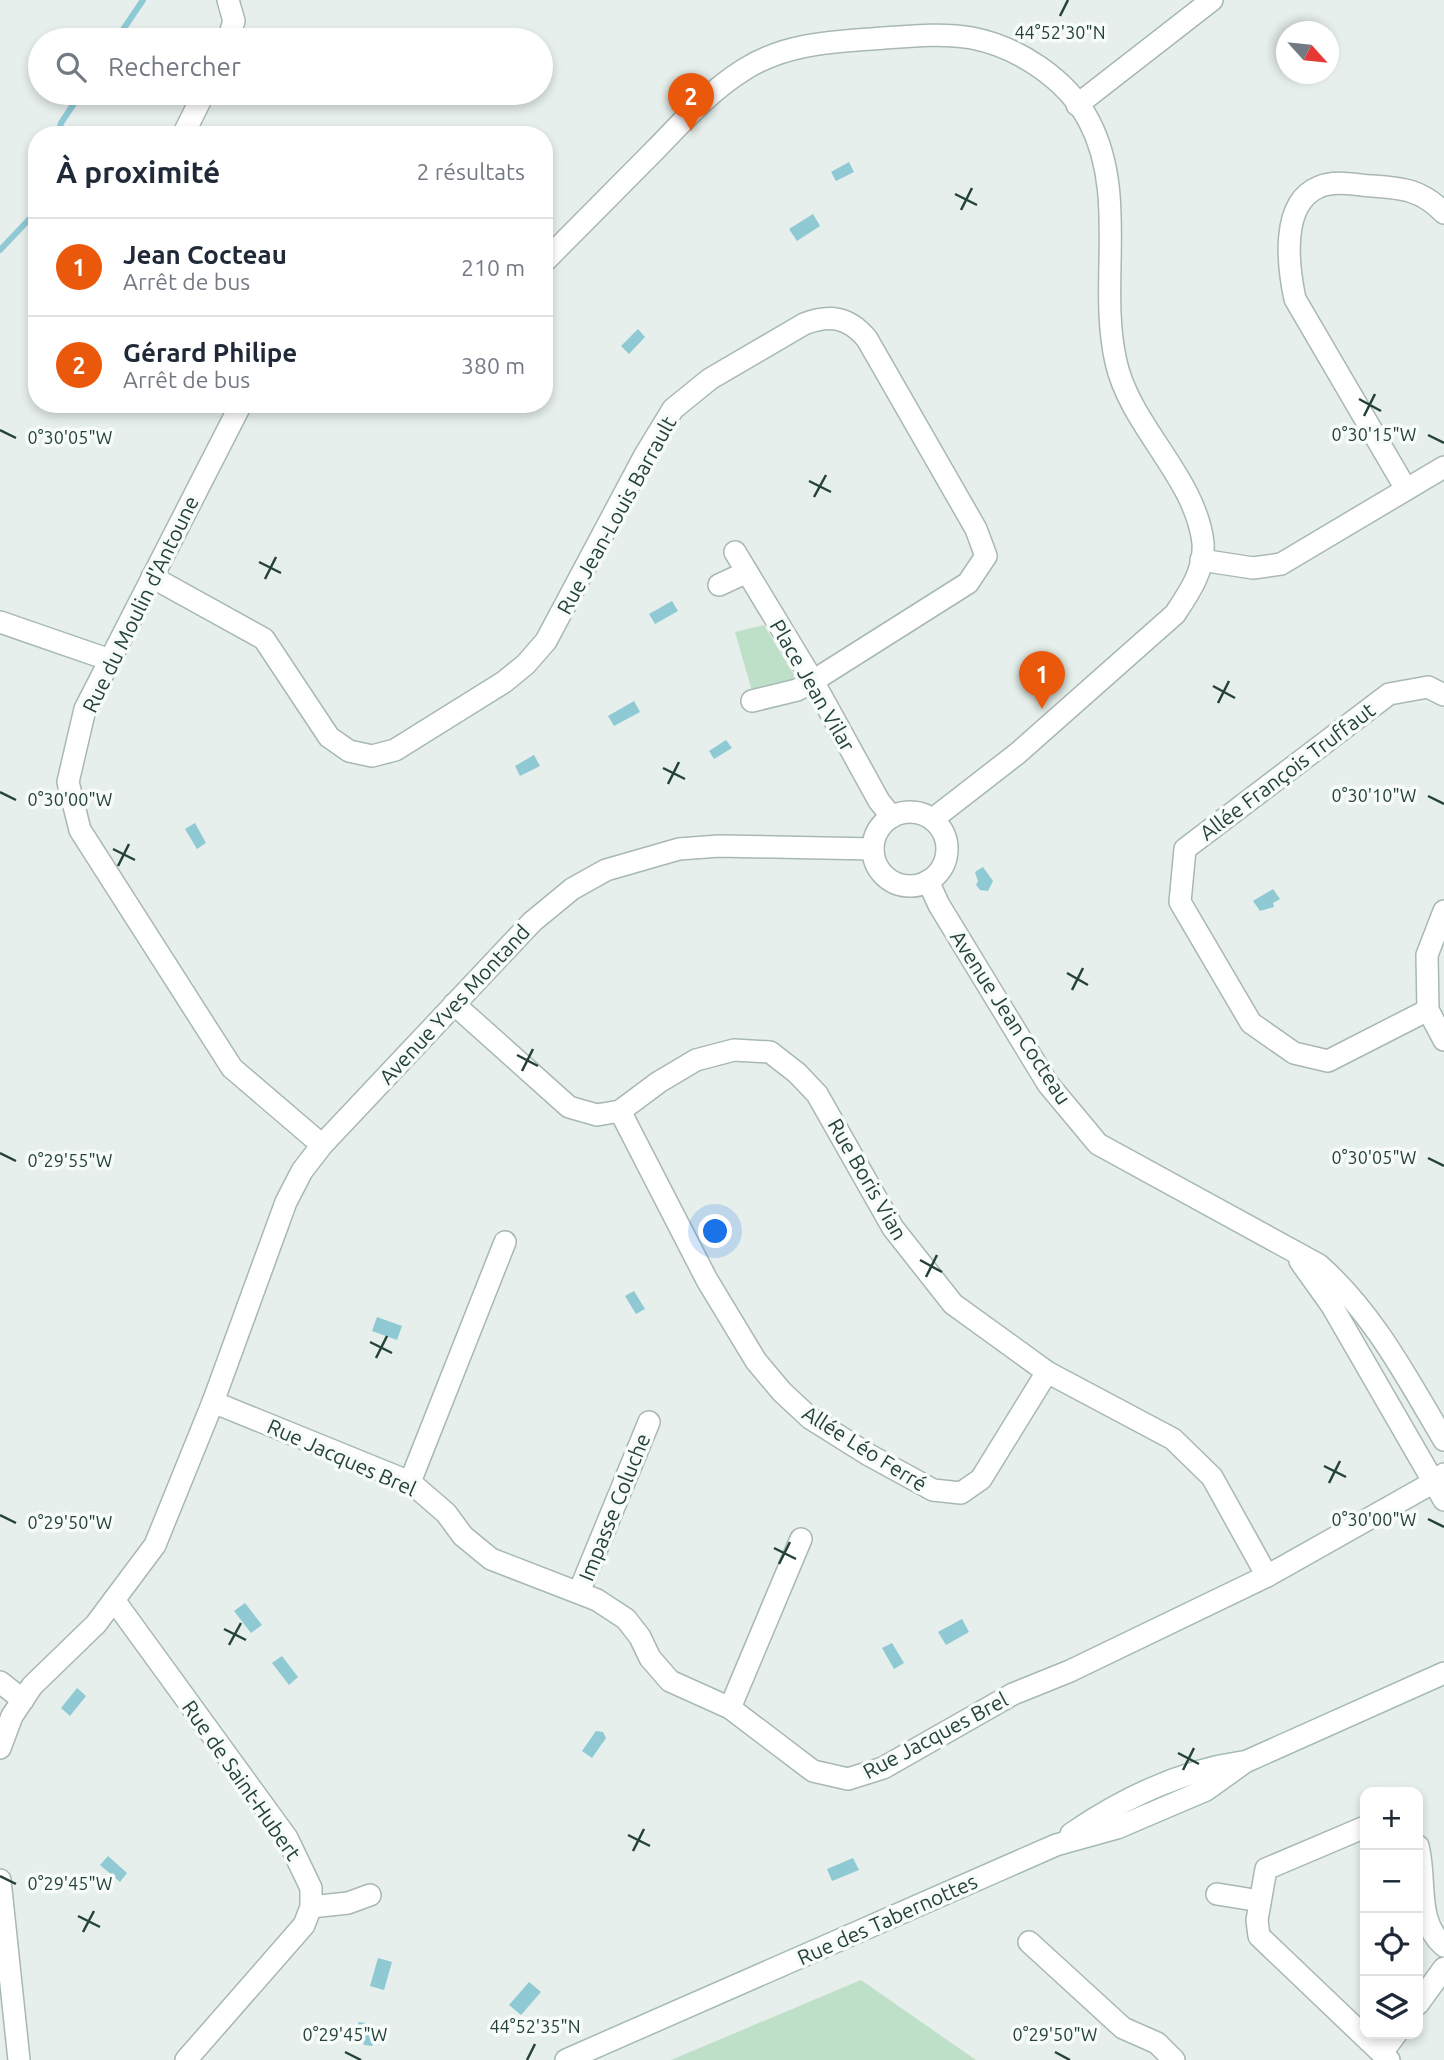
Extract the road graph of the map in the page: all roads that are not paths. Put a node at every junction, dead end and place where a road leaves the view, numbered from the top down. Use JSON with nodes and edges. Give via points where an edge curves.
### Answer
{"nodes":[{"id":1,"x":228,"y":0,"type":"edge"},
{"id":2,"x":1212,"y":0,"type":"edge"},
{"id":3,"x":232,"y":28,"type":"edge"},
{"id":4,"x":198,"y":105,"type":"edge"},
{"id":5,"x":1077,"y":105,"type":"junction"},
{"id":6,"x":188,"y":126,"type":"edge"},
{"id":7,"x":1444,"y":213,"type":"edge"},
{"id":8,"x":553,"y":253,"type":"edge"},
{"id":9,"x":235,"y":413,"type":"edge"},
{"id":10,"x":1444,"y":467,"type":"edge"},
{"id":11,"x":1406,"y":489,"type":"junction"},
{"id":12,"x":735,"y":552,"type":"dead end"},
{"id":13,"x":1201,"y":560,"type":"junction"},
{"id":14,"x":747,"y":572,"type":"junction"},
{"id":15,"x":152,"y":577,"type":"junction"},
{"id":16,"x":719,"y":584,"type":"dead end"},
{"id":17,"x":0,"y":622,"type":"edge"},
{"id":18,"x":110,"y":660,"type":"junction"},
{"id":19,"x":813,"y":681,"type":"junction"},
{"id":20,"x":1444,"y":695,"type":"edge"},
{"id":21,"x":752,"y":701,"type":"dead end"},
{"id":22,"x":892,"y":817,"type":"junction"},
{"id":23,"x":933,"y":820,"type":"junction"},
{"id":24,"x":873,"y":849,"type":"junction"},
{"id":25,"x":929,"y":881,"type":"junction"},
{"id":26,"x":1444,"y":911,"type":"edge"},
{"id":27,"x":454,"y":1004,"type":"junction"},
{"id":28,"x":1428,"y":1010,"type":"junction"},
{"id":29,"x":1444,"y":1040,"type":"edge"},
{"id":30,"x":620,"y":1111,"type":"junction"},
{"id":31,"x":322,"y":1145,"type":"junction"},
{"id":32,"x":506,"y":1242,"type":"dead end"},
{"id":33,"x":1287,"y":1246,"type":"junction"},
{"id":34,"x":1047,"y":1372,"type":"junction"},
{"id":35,"x":213,"y":1402,"type":"junction"},
{"id":36,"x":649,"y":1422,"type":"dead end"},
{"id":37,"x":1444,"y":1440,"type":"edge"},
{"id":38,"x":410,"y":1482,"type":"junction"},
{"id":39,"x":1441,"y":1485,"type":"edge"},
{"id":40,"x":801,"y":1539,"type":"dead end"},
{"id":41,"x":1267,"y":1576,"type":"junction"},
{"id":42,"x":579,"y":1592,"type":"junction"},
{"id":43,"x":114,"y":1600,"type":"junction"},
{"id":44,"x":1444,"y":1673,"type":"edge"},
{"id":45,"x":0,"y":1682,"type":"edge"},
{"id":46,"x":23,"y":1700,"type":"junction"},
{"id":47,"x":730,"y":1708,"type":"junction"},
{"id":48,"x":0,"y":1748,"type":"edge"},
{"id":49,"x":1360,"y":1829,"type":"edge"},
{"id":50,"x":1419,"y":1850,"type":"edge"},
{"id":51,"x":0,"y":1880,"type":"edge"},
{"id":52,"x":1217,"y":1894,"type":"dead end"},
{"id":53,"x":370,"y":1895,"type":"dead end"},
{"id":54,"x":1259,"y":1901,"type":"junction"},
{"id":55,"x":311,"y":1907,"type":"junction"},
{"id":56,"x":1029,"y":1942,"type":"dead end"},
{"id":57,"x":1444,"y":1946,"type":"edge"},
{"id":58,"x":1444,"y":1968,"type":"edge"},
{"id":59,"x":1423,"y":1997,"type":"edge"},
{"id":60,"x":1394,"y":2039,"type":"edge"},
{"id":61,"x":1386,"y":2056,"type":"edge"},
{"id":62,"x":19,"y":2060,"type":"edge"},
{"id":63,"x":186,"y":2060,"type":"edge"},
{"id":64,"x":566,"y":2060,"type":"edge"},
{"id":65,"x":1174,"y":2060,"type":"edge"}],
"edges":[{"from":1,"to":3,"type":"street"},
{"from":2,"to":5,"type":"street"},
{"from":4,"to":6,"type":"street"},
{"from":5,"to":8,"type":"street","via":[[1036,64],[1004,47],[970,37],[854,40],[774,53],[702,102]]},
{"from":5,"to":13,"type":"street","via":[[1089,121],[1107,178],[1111,334],[1116,363],[1126,394],[1194,510],[1203,544]]},
{"from":7,"to":11,"type":"street","via":[[1428,197],[1410,189],[1337,184],[1305,196],[1290,233],[1295,299]]},
{"from":9,"to":15,"type":"street","name":"Rue du Moulin d'Antoune"},
{"from":10,"to":11,"type":"street"},
{"from":11,"to":13,"type":"street","via":[[1281,564],[1253,568]]},
{"from":12,"to":14,"type":"street","name":"Place Jean Vilar"},
{"from":13,"to":23,"type":"street","via":[[1191,591],[1175,614],[1018,753]]},
{"from":14,"to":16,"type":"street"},
{"from":14,"to":19,"type":"street","name":"Place Jean Vilar"},
{"from":15,"to":18,"type":"street","name":"Rue du Moulin d'Antoune"},
{"from":15,"to":19,"type":"street","name":"Rue Jean-Louis Barrault","via":[[264,639],[329,737],[349,751],[372,756],[395,750],[504,682],[546,641],[673,410],[710,379],[804,324],[841,318],[867,338],[976,529],[986,556],[968,583]]},
{"from":17,"to":18,"type":"street"},
{"from":18,"to":31,"type":"street","name":"Rue du Moulin d'Antoune","via":[[85,709],[68,782],[80,830],[232,1068]]},
{"from":19,"to":21,"type":"street","via":[[797,690]]},
{"from":19,"to":22,"type":"street","name":"Place Jean Vilar"},
{"from":20,"to":28,"type":"street","name":"Allée François Truffaut","via":[[1428,687],[1389,694],[1185,849],[1180,902],[1251,1023],[1294,1053],[1328,1061]]},
{"from":22,"to":23,"type":"street","via":[[913,812]]},
{"from":22,"to":24,"type":"street","via":[[878,831]]},
{"from":23,"to":25,"type":"street","via":[[941,828],[947,852],[938,874]]},
{"from":24,"to":25,"type":"street","via":[[875,862],[891,881],[916,886]]},
{"from":24,"to":27,"type":"street","name":"Avenue Yves Montand","via":[[679,849],[606,870],[572,889],[532,922]]},
{"from":25,"to":33,"type":"street","name":"Avenue Jean Cocteau","via":[[939,905],[1048,1084],[1098,1144]]},
{"from":26,"to":28,"type":"street","via":[[1427,955]]},
{"from":27,"to":30,"type":"street","via":[[569,1107],[597,1115]]},
{"from":27,"to":31,"type":"street","name":"Avenue Yves Montand"},
{"from":28,"to":29,"type":"street"},
{"from":30,"to":34,"type":"street","name":"Rue Boris Vian","via":[[696,1060],[734,1050],[770,1052],[817,1094],[892,1228],[954,1304]]},
{"from":30,"to":34,"type":"street","name":"Allée Léo Ferré","via":[[707,1280],[756,1361],[810,1418],[869,1455],[933,1490],[961,1493],[981,1479]]},
{"from":31,"to":35,"type":"street","name":"Avenue Yves Montand","via":[[286,1202]]},
{"from":32,"to":38,"type":"street"},
{"from":33,"to":37,"type":"street","name":"Avenue Jean Cocteau","via":[[1319,1265],[1359,1306]]},
{"from":33,"to":39,"type":"street","name":"Avenue Jean Cocteau","via":[[1332,1306]]},
{"from":34,"to":41,"type":"street","name":"Rue Boris Vian","via":[[1173,1439],[1212,1477]]},
{"from":35,"to":38,"type":"street","name":"Rue Jacques Brel"},
{"from":35,"to":43,"type":"street","name":"Avenue Yves Montand","via":[[155,1545]]},
{"from":36,"to":42,"type":"street","name":"Impasse Coluche"},
{"from":38,"to":42,"type":"street","name":"Rue Jacques Brel","via":[[491,1559]]},
{"from":39,"to":41,"type":"street","name":"Rue Jacques Brel"},
{"from":40,"to":47,"type":"street"},
{"from":41,"to":47,"type":"street","name":"Rue Jacques Brel","via":[[1070,1671],[1013,1693],[883,1768],[848,1779],[813,1771]]},
{"from":42,"to":47,"type":"street","name":"Rue Jacques Brel","via":[[626,1619],[670,1681]]},
{"from":43,"to":46,"type":"street","name":"Avenue Yves Montand"},
{"from":43,"to":55,"type":"street","name":"Rue de Saint-Hubert","via":[[287,1838],[311,1888]]},
{"from":44,"to":64,"type":"street","name":"Rue des Tabernottes","via":[[1245,1762],[1206,1790],[1116,1828],[1056,1845]]},
{"from":45,"to":46,"type":"street"},
{"from":46,"to":48,"type":"street","name":"Avenue Yves Montand"},
{"from":49,"to":54,"type":"street","via":[[1266,1869]]},
{"from":50,"to":57,"type":"street","via":[[1424,1910],[1433,1937]]},
{"from":51,"to":62,"type":"street"},
{"from":52,"to":54,"type":"street"},
{"from":53,"to":55,"type":"street"},
{"from":54,"to":61,"type":"street","via":[[1259,1936]]},
{"from":55,"to":63,"type":"street","via":[[304,1925]]},
{"from":56,"to":65,"type":"street","via":[[1123,2028],[1157,2043]]},
{"from":58,"to":59,"type":"street"},
{"from":60,"to":61,"type":"street"}]}
